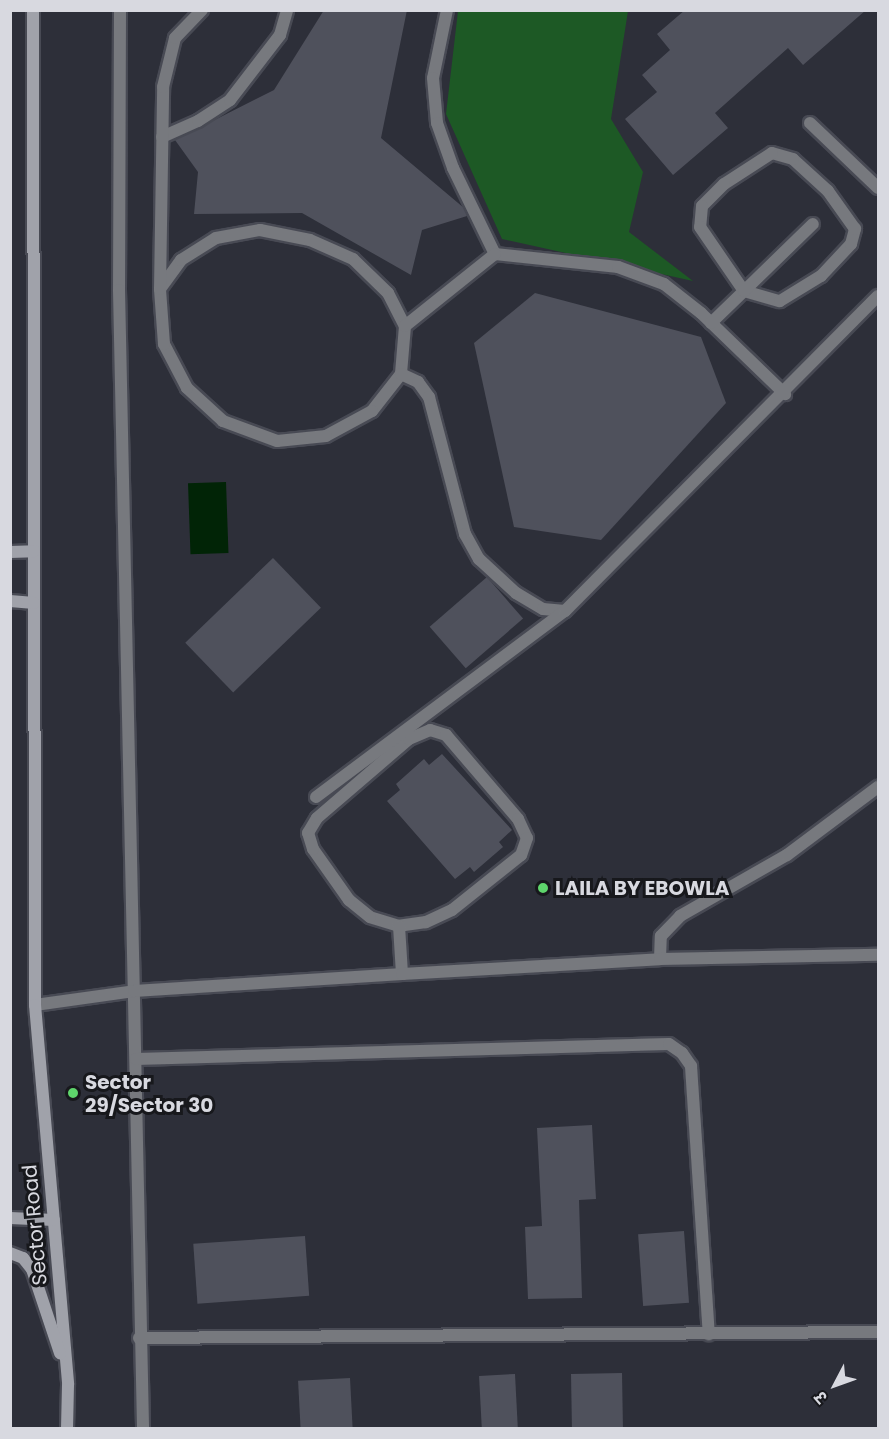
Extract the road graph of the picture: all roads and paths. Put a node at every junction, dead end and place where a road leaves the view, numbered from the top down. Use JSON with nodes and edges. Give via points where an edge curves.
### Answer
{"nodes":[{"id":1,"x":33,"y":10,"type":"edge"},
{"id":2,"x":120,"y":10,"type":"edge"},
{"id":3,"x":202,"y":10,"type":"edge"},
{"id":4,"x":287,"y":10,"type":"edge"},
{"id":5,"x":447,"y":10,"type":"edge"},
{"id":6,"x":810,"y":123,"type":"dead end"},
{"id":7,"x":162,"y":137,"type":"junction"},
{"id":8,"x":879,"y":188,"type":"edge"},
{"id":9,"x":813,"y":224,"type":"dead end"},
{"id":10,"x":495,"y":254,"type":"junction"},
{"id":11,"x":160,"y":289,"type":"junction"},
{"id":12,"x":744,"y":291,"type":"junction"},
{"id":13,"x":879,"y":296,"type":"edge"},
{"id":14,"x":711,"y":323,"type":"junction"},
{"id":15,"x":405,"y":326,"type":"junction"},
{"id":16,"x":401,"y":374,"type":"junction"},
{"id":17,"x":785,"y":393,"type":"junction"},
{"id":18,"x":34,"y":551,"type":"junction"},
{"id":19,"x":10,"y":552,"type":"edge"},
{"id":20,"x":10,"y":601,"type":"edge"},
{"id":21,"x":34,"y":603,"type":"junction"},
{"id":22,"x":565,"y":611,"type":"junction"},
{"id":23,"x":879,"y":787,"type":"edge"},
{"id":24,"x":316,"y":797,"type":"dead end"},
{"id":25,"x":399,"y":926,"type":"junction"},
{"id":26,"x":879,"y":955,"type":"edge"},
{"id":27,"x":660,"y":959,"type":"junction"},
{"id":28,"x":402,"y":974,"type":"junction"},
{"id":29,"x":134,"y":991,"type":"junction"},
{"id":30,"x":35,"y":1005,"type":"junction"},
{"id":31,"x":136,"y":1059,"type":"junction"},
{"id":32,"x":10,"y":1218,"type":"edge"},
{"id":33,"x":54,"y":1220,"type":"junction"},
{"id":34,"x":10,"y":1253,"type":"edge"},
{"id":35,"x":879,"y":1332,"type":"edge"},
{"id":36,"x":709,"y":1334,"type":"junction"},
{"id":37,"x":139,"y":1338,"type":"junction"},
{"id":38,"x":68,"y":1385,"type":"junction"},
{"id":39,"x":67,"y":1428,"type":"edge"},
{"id":40,"x":143,"y":1428,"type":"edge"}],
"edges":[{"from":1,"to":18,"type":"main road","name":"Sector Road"},
{"from":2,"to":29,"type":"street","via":[[119,290]]},
{"from":3,"to":7,"type":"street","via":[[176,38],[163,87]]},
{"from":4,"to":7,"type":"street","via":[[280,36],[230,100],[198,121]]},
{"from":5,"to":10,"type":"street","via":[[433,78],[437,123],[453,168]]},
{"from":6,"to":8,"type":"street"},
{"from":7,"to":11,"type":"street"},
{"from":9,"to":12,"type":"street"},
{"from":10,"to":14,"type":"street","via":[[618,267],[664,284]]},
{"from":10,"to":15,"type":"street"},
{"from":11,"to":15,"type":"street","via":[[181,260],[216,238],[260,230],[310,240],[353,259],[388,293]]},
{"from":11,"to":16,"type":"street","via":[[164,344],[187,388],[223,421],[277,441],[326,436],[372,411]]},
{"from":12,"to":12,"type":"street","via":[[780,301],[821,276],[851,244],[855,230],[828,191],[793,159],[772,153],[724,184],[702,207],[700,227]]},
{"from":12,"to":14,"type":"street"},
{"from":13,"to":17,"type":"street"},
{"from":14,"to":17,"type":"street"},
{"from":15,"to":16,"type":"street"},
{"from":16,"to":22,"type":"street","via":[[418,382],[429,397],[465,534],[478,559],[516,593],[543,609]]},
{"from":17,"to":22,"type":"street"},
{"from":18,"to":19,"type":"main road"},
{"from":18,"to":21,"type":"main road","name":"Sector Road"},
{"from":20,"to":21,"type":"main road"},
{"from":21,"to":30,"type":"main road","name":"Sector Road"},
{"from":22,"to":24,"type":"street"},
{"from":23,"to":27,"type":"street","via":[[787,855],[680,916],[661,936]]},
{"from":25,"to":25,"type":"street","via":[[426,922],[452,910],[522,855],[527,838],[518,819],[446,735],[430,730],[409,739],[317,818],[308,833],[313,849],[349,900],[370,918]]},
{"from":25,"to":28,"type":"street"},
{"from":26,"to":27,"type":"street"},
{"from":27,"to":28,"type":"street"},
{"from":28,"to":29,"type":"street"},
{"from":29,"to":30,"type":"street"},
{"from":29,"to":31,"type":"street"},
{"from":30,"to":33,"type":"main road","name":"Sector Road"},
{"from":31,"to":36,"type":"street","via":[[669,1044],[691,1066]]},
{"from":31,"to":37,"type":"street"},
{"from":32,"to":33,"type":"main road"},
{"from":33,"to":38,"type":"main road","name":"Sector Road"},
{"from":34,"to":38,"type":"main road","via":[[23,1258],[32,1269]]},
{"from":35,"to":36,"type":"street"},
{"from":36,"to":37,"type":"street"},
{"from":37,"to":40,"type":"street"},
{"from":38,"to":39,"type":"main road","name":"Sector Road"}]}
